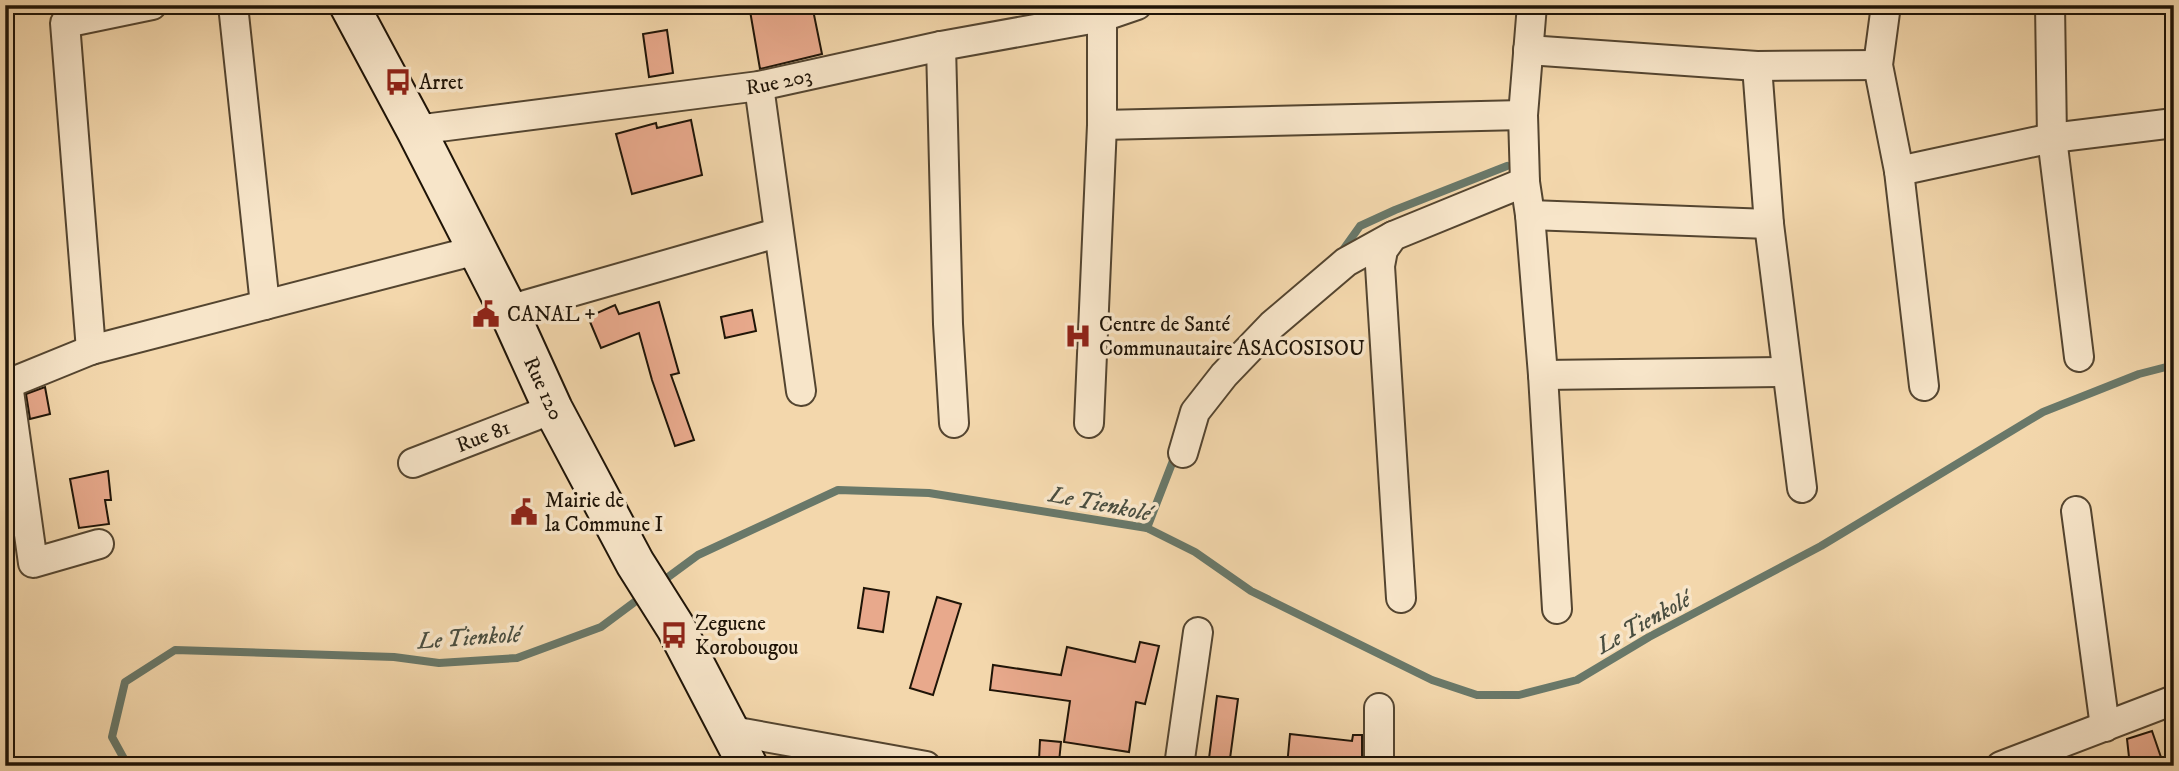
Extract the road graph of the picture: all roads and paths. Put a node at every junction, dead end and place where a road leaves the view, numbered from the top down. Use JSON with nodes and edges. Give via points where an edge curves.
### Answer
{"nodes":[{"id":1,"x":152,"y":5,"type":"edge"},
{"id":2,"x":233,"y":5,"type":"edge"},
{"id":3,"x":349,"y":5,"type":"edge"},
{"id":4,"x":1137,"y":5,"type":"edge"},
{"id":5,"x":1532,"y":5,"type":"edge"},
{"id":6,"x":1886,"y":5,"type":"edge"},
{"id":7,"x":2050,"y":5,"type":"edge"},
{"id":8,"x":1102,"y":17,"type":"junction"},
{"id":9,"x":942,"y":46,"type":"junction"},
{"id":10,"x":1528,"y":50,"type":"junction"},
{"id":11,"x":1878,"y":65,"type":"junction"},
{"id":12,"x":1757,"y":66,"type":"junction"},
{"id":13,"x":759,"y":86,"type":"junction"},
{"id":14,"x":1523,"y":115,"type":"junction"},
{"id":15,"x":2174,"y":123,"type":"edge"},
{"id":16,"x":1102,"y":125,"type":"junction"},
{"id":17,"x":416,"y":130,"type":"junction"},
{"id":18,"x":2052,"y":138,"type":"junction"},
{"id":19,"x":1899,"y":171,"type":"junction"},
{"id":20,"x":1525,"y":182,"type":"junction"},
{"id":21,"x":1530,"y":215,"type":"junction"},
{"id":22,"x":1769,"y":224,"type":"junction"},
{"id":23,"x":777,"y":233,"type":"junction"},
{"id":24,"x":1393,"y":236,"type":"junction"},
{"id":25,"x":477,"y":250,"type":"junction"},
{"id":26,"x":265,"y":305,"type":"junction"},
{"id":27,"x":508,"y":310,"type":"junction"},
{"id":28,"x":91,"y":350,"type":"junction"},
{"id":29,"x":2079,"y":357,"type":"dead end"},
{"id":30,"x":1787,"y":372,"type":"junction"},
{"id":31,"x":1544,"y":375,"type":"junction"},
{"id":32,"x":6,"y":384,"type":"edge"},
{"id":33,"x":1923,"y":386,"type":"dead end"},
{"id":34,"x":801,"y":391,"type":"dead end"},
{"id":35,"x":553,"y":409,"type":"junction"},
{"id":36,"x":954,"y":423,"type":"dead end"},
{"id":37,"x":1089,"y":423,"type":"dead end"},
{"id":38,"x":1183,"y":453,"type":"dead end"},
{"id":39,"x":412,"y":463,"type":"dead end"},
{"id":40,"x":1802,"y":488,"type":"dead end"},
{"id":41,"x":2076,"y":511,"type":"dead end"},
{"id":42,"x":99,"y":544,"type":"dead end"},
{"id":43,"x":1401,"y":598,"type":"dead end"},
{"id":44,"x":1558,"y":609,"type":"dead end"},
{"id":45,"x":1198,"y":632,"type":"dead end"},
{"id":46,"x":2174,"y":700,"type":"edge"},
{"id":47,"x":1379,"y":708,"type":"dead end"},
{"id":48,"x":2105,"y":727,"type":"junction"},
{"id":49,"x":732,"y":731,"type":"junction"},
{"id":50,"x":2008,"y":765,"type":"edge"},
{"id":51,"x":748,"y":766,"type":"edge"},
{"id":52,"x":926,"y":766,"type":"edge"},
{"id":53,"x":1179,"y":766,"type":"edge"},
{"id":54,"x":1379,"y":766,"type":"edge"}],
"edges":[{"from":1,"to":28,"type":"street","via":[[65,23]]},
{"from":2,"to":26,"type":"street"},
{"from":3,"to":17,"type":"main road","name":"Rue 120"},
{"from":4,"to":8,"type":"street","name":"Rue 203"},
{"from":5,"to":10,"type":"street"},
{"from":6,"to":11,"type":"street"},
{"from":7,"to":18,"type":"street"},
{"from":8,"to":9,"type":"street","name":"Rue 203"},
{"from":8,"to":16,"type":"street"},
{"from":9,"to":13,"type":"street","name":"Rue 203"},
{"from":9,"to":36,"type":"street"},
{"from":10,"to":12,"type":"street"},
{"from":10,"to":14,"type":"street"},
{"from":11,"to":12,"type":"street"},
{"from":11,"to":19,"type":"street"},
{"from":12,"to":22,"type":"street"},
{"from":13,"to":17,"type":"street","name":"Rue 203"},
{"from":13,"to":23,"type":"street"},
{"from":14,"to":16,"type":"street"},
{"from":14,"to":20,"type":"street"},
{"from":15,"to":18,"type":"street"},
{"from":16,"to":37,"type":"street"},
{"from":17,"to":25,"type":"main road","name":"Rue 120"},
{"from":18,"to":19,"type":"street"},
{"from":18,"to":29,"type":"street"},
{"from":19,"to":33,"type":"street"},
{"from":20,"to":21,"type":"street"},
{"from":20,"to":24,"type":"street"},
{"from":21,"to":22,"type":"street"},
{"from":21,"to":31,"type":"street"},
{"from":22,"to":30,"type":"street"},
{"from":23,"to":27,"type":"street"},
{"from":23,"to":34,"type":"street"},
{"from":24,"to":38,"type":"street","via":[[1346,262],[1272,325],[1195,412]]},
{"from":24,"to":43,"type":"street","via":[[1383,250],[1380,266]]},
{"from":25,"to":26,"type":"street"},
{"from":25,"to":27,"type":"main road","name":"Rue 120"},
{"from":26,"to":28,"type":"street"},
{"from":27,"to":35,"type":"main road","name":"Rue 120"},
{"from":28,"to":32,"type":"street"},
{"from":30,"to":31,"type":"street"},
{"from":30,"to":40,"type":"street"},
{"from":31,"to":44,"type":"street"},
{"from":32,"to":42,"type":"street","via":[[33,564]]},
{"from":35,"to":39,"type":"street","name":"Rue 81"},
{"from":35,"to":49,"type":"main road","name":"Rue 120"},
{"from":41,"to":48,"type":"street"},
{"from":45,"to":53,"type":"street"},
{"from":46,"to":48,"type":"street"},
{"from":47,"to":54,"type":"street"},
{"from":48,"to":50,"type":"street"},
{"from":49,"to":51,"type":"main road","name":"Rue 120"},
{"from":49,"to":52,"type":"street"}]}
